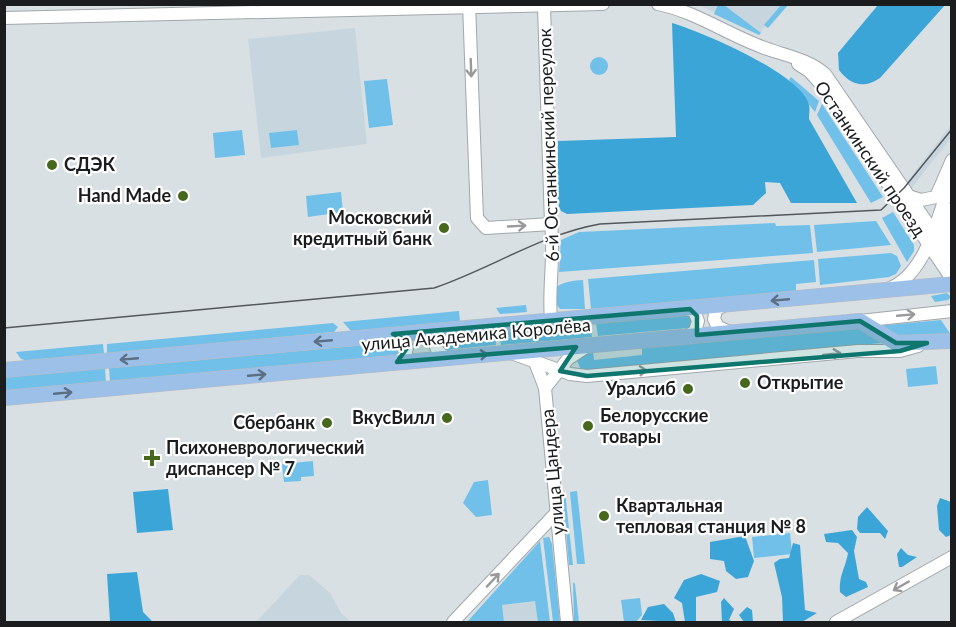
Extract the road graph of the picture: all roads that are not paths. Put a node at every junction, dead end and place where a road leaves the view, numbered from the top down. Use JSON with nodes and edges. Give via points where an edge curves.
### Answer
{"nodes":[{"id":1,"x":603,"y":4,"type":"edge"},
{"id":2,"x":657,"y":4,"type":"edge"},
{"id":3,"x":469,"y":7,"type":"edge"},
{"id":4,"x":544,"y":7,"type":"junction"},
{"id":5,"x":127,"y":10,"type":"edge"},
{"id":6,"x":4,"y":18,"type":"edge"},
{"id":7,"x":776,"y":52,"type":"junction"},
{"id":8,"x":951,"y":160,"type":"edge"},
{"id":9,"x":951,"y":178,"type":"edge"},
{"id":10,"x":908,"y":196,"type":"junction"},
{"id":11,"x":951,"y":209,"type":"edge"},
{"id":12,"x":551,"y":224,"type":"junction"},
{"id":13,"x":932,"y":231,"type":"junction"},
{"id":14,"x":928,"y":244,"type":"junction"},
{"id":15,"x":951,"y":257,"type":"edge"},
{"id":16,"x":951,"y":279,"type":"edge"},
{"id":17,"x":951,"y":284,"type":"edge"},
{"id":18,"x":880,"y":291,"type":"junction"},
{"id":19,"x":724,"y":306,"type":"junction"},
{"id":20,"x":684,"y":309,"type":"junction"},
{"id":21,"x":951,"y":311,"type":"edge"},
{"id":22,"x":550,"y":320,"type":"junction"},
{"id":23,"x":860,"y":321,"type":"junction"},
{"id":24,"x":444,"y":329,"type":"junction"},
{"id":25,"x":730,"y":333,"type":"junction"},
{"id":26,"x":393,"y":334,"type":"junction"},
{"id":27,"x":687,"y":336,"type":"junction"},
{"id":28,"x":951,"y":341,"type":"edge"},
{"id":29,"x":927,"y":343,"type":"junction"},
{"id":30,"x":593,"y":345,"type":"junction"},
{"id":31,"x":510,"y":352,"type":"junction"},
{"id":32,"x":448,"y":358,"type":"junction"},
{"id":33,"x":397,"y":362,"type":"junction"},
{"id":34,"x":535,"y":362,"type":"junction"},
{"id":35,"x":4,"y":370,"type":"edge"},
{"id":36,"x":560,"y":370,"type":"junction"},
{"id":37,"x":545,"y":388,"type":"junction"},
{"id":38,"x":4,"y":398,"type":"edge"},
{"id":39,"x":556,"y":513,"type":"junction"},
{"id":40,"x":951,"y":557,"type":"edge"},
{"id":41,"x":453,"y":622,"type":"edge"},
{"id":42,"x":567,"y":622,"type":"edge"},
{"id":43,"x":836,"y":622,"type":"edge"}],
"edges":[{"from":1,"to":4,"type":"street"},
{"from":2,"to":7,"type":"street"},
{"from":3,"to":4,"type":"street"},
{"from":3,"to":5,"type":"street"},
{"from":3,"to":12,"type":"street","one_way":true,"via":[[477,218],[486,228]]},
{"from":4,"to":12,"type":"street","name":"6-й Останкинский переулок"},
{"from":5,"to":6,"type":"street"},
{"from":7,"to":10,"type":"street","name":"Останкинский проезд","via":[[808,62],[832,82]]},
{"from":7,"to":14,"type":"street","name":"Останкинский проезд","via":[[819,82]]},
{"from":8,"to":10,"type":"street","via":[[936,196],[921,200]]},
{"from":9,"to":13,"type":"street"},
{"from":10,"to":13,"type":"street","name":"Останкинский проезд"},
{"from":11,"to":15,"type":"street","via":[[945,234]]},
{"from":12,"to":22,"type":"street","name":"6-й Останкинский переулок","via":[[554,246]]},
{"from":13,"to":14,"type":"street"},
{"from":13,"to":15,"type":"street","name":"Останкинский проезд"},
{"from":14,"to":16,"type":"street","name":"Останкинский проезд"},
{"from":14,"to":18,"type":"street","via":[[903,280]]},
{"from":17,"to":18,"type":"main road","name":"улица Академика Королёва"},
{"from":18,"to":19,"type":"main road","name":"улица Академика Королёва","one_way":true},
{"from":19,"to":20,"type":"main road","name":"улица Академика Королёва"},
{"from":19,"to":25,"type":"street","via":[[716,310],[714,319],[718,327]]},
{"from":20,"to":22,"type":"main road","name":"улица Академика Королёва"},
{"from":20,"to":27,"type":"street","via":[[694,311],[698,321],[695,331]]},
{"from":23,"to":21,"type":"street","name":"улица Академика Королёва","one_way":true},
{"from":22,"to":24,"type":"main road","name":"улица Академика Королёва"},
{"from":23,"to":25,"type":"main road","name":"улица Академика Королёва"},
{"from":23,"to":29,"type":"main road","via":[[896,344]]},
{"from":24,"to":26,"type":"main road","name":"улица Академика Королёва"},
{"from":24,"to":32,"type":"street","via":[[436,335],[435,344],[439,353]]},
{"from":25,"to":27,"type":"main road","name":"улица Академика Королёва"},
{"from":26,"to":33,"type":"street","via":[[402,338],[407,348],[405,356]]},
{"from":26,"to":35,"type":"main road","name":"улица Академика Королёва","one_way":true},
{"from":27,"to":30,"type":"main road","name":"улица Академика Королёва"},
{"from":28,"to":29,"type":"main road"},
{"from":36,"to":29,"type":"street","one_way":true,"via":[[587,376],[858,351],[900,351]]},
{"from":30,"to":31,"type":"main road","name":"улица Академика Королёва"},
{"from":30,"to":36,"type":"street","name":"улица Цандера","via":[[573,353]]},
{"from":32,"to":31,"type":"main road","name":"улица Академика Королёва","one_way":true},
{"from":31,"to":34,"type":"street"},
{"from":32,"to":33,"type":"main road","name":"улица Академика Королёва"},
{"from":38,"to":33,"type":"main road","name":"улица Академика Королёва","one_way":true},
{"from":34,"to":36,"type":"street"},
{"from":34,"to":37,"type":"street"},
{"from":36,"to":37,"type":"street","name":"улица Цандера"},
{"from":37,"to":39,"type":"street","name":"улица Цандера"},
{"from":41,"to":39,"type":"street","one_way":true},
{"from":39,"to":42,"type":"street","name":"улица Цандера"},
{"from":40,"to":43,"type":"street","one_way":true}]}
